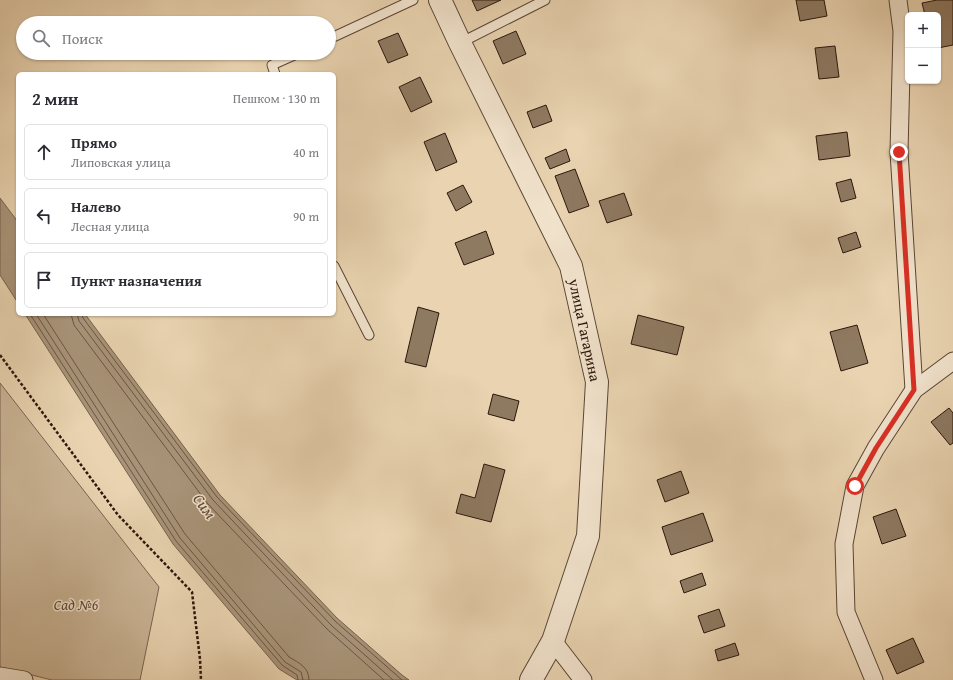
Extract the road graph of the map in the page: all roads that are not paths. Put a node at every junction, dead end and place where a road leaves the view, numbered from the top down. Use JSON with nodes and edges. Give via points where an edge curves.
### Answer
{"nodes":[{"id":1,"x":413,"y":0,"type":"edge"},
{"id":2,"x":440,"y":0,"type":"edge"},
{"id":3,"x":545,"y":0,"type":"edge"},
{"id":4,"x":898,"y":0,"type":"edge"},
{"id":5,"x":336,"y":36,"type":"edge"},
{"id":6,"x":460,"y":43,"type":"junction"},
{"id":7,"x":284,"y":60,"type":"edge"},
{"id":8,"x":274,"y":72,"type":"edge"},
{"id":9,"x":336,"y":270,"type":"edge"},
{"id":10,"x":369,"y":335,"type":"dead end"},
{"id":11,"x":953,"y":362,"type":"edge"},
{"id":12,"x":914,"y":390,"type":"junction"},
{"id":13,"x":553,"y":641,"type":"junction"},
{"id":14,"x":0,"y":676,"type":"edge"},
{"id":15,"x":533,"y":678,"type":"edge"},
{"id":16,"x":24,"y":680,"type":"edge"},
{"id":17,"x":583,"y":680,"type":"edge"},
{"id":18,"x":874,"y":680,"type":"edge"}],
"edges":[{"from":1,"to":5,"type":"lane"},
{"from":2,"to":6,"type":"street","name":"улица Гагарина"},
{"from":3,"to":6,"type":"lane"},
{"from":4,"to":12,"type":"street","via":[[902,31],[899,152]]},
{"from":6,"to":13,"type":"street","name":"улица Гагарина","via":[[571,266],[597,382],[588,536]]},
{"from":7,"to":8,"type":"lane","via":[[272,66]]},
{"from":9,"to":10,"type":"lane"},
{"from":11,"to":12,"type":"street"},
{"from":12,"to":18,"type":"street","via":[[876,448],[855,486],[844,544],[846,612]]},
{"from":13,"to":15,"type":"street","name":"улица Гагарина"},
{"from":13,"to":17,"type":"street"},
{"from":14,"to":16,"type":"street"}]}
